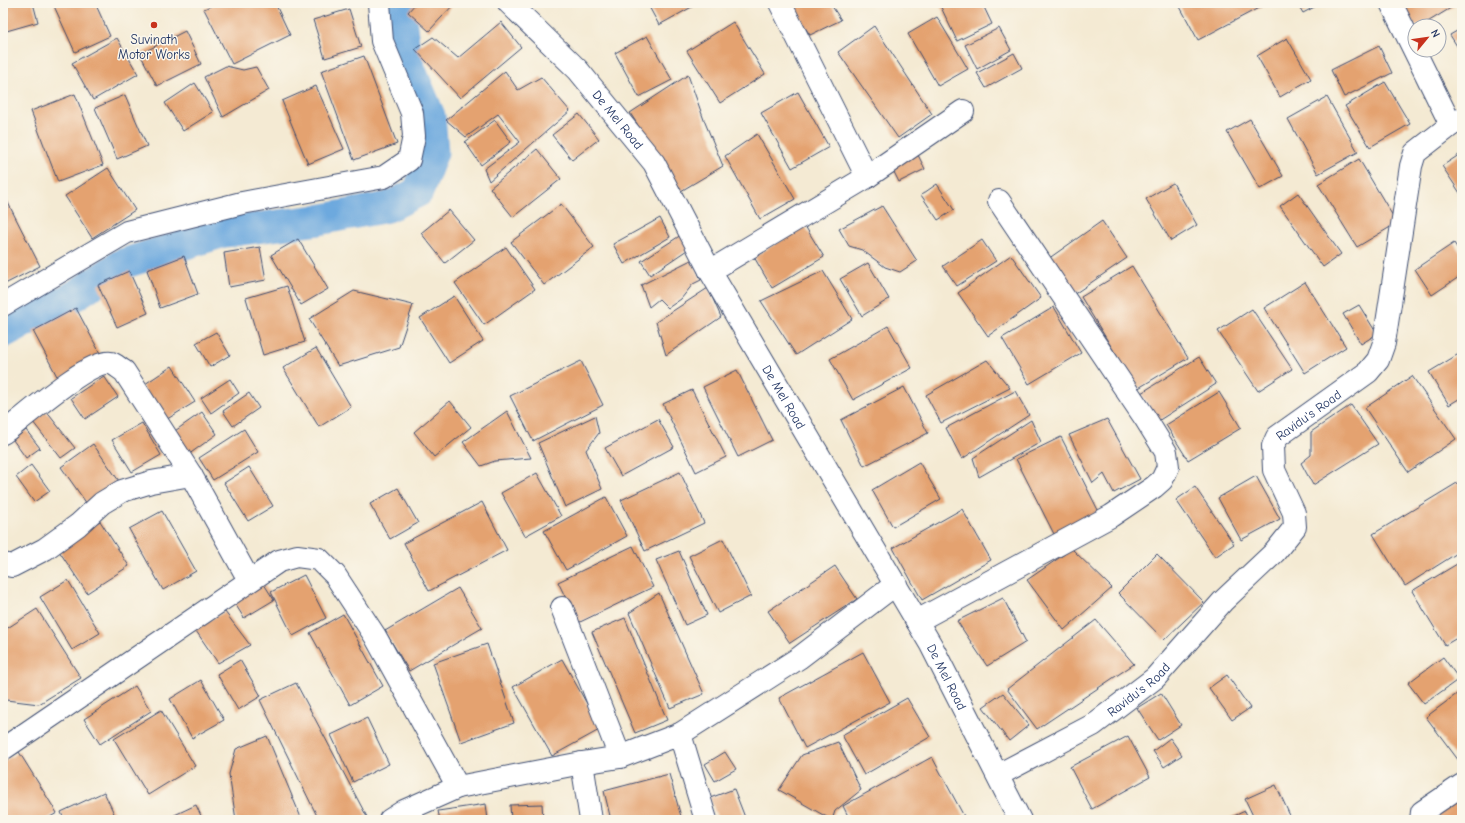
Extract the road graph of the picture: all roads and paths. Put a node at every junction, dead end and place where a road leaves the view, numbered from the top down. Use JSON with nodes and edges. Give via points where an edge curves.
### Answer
{"nodes":[{"id":1,"x":379,"y":3,"type":"edge"},
{"id":2,"x":509,"y":3,"type":"edge"},
{"id":3,"x":780,"y":3,"type":"edge"},
{"id":4,"x":1391,"y":3,"type":"edge"},
{"id":5,"x":963,"y":110,"type":"dead end"},
{"id":6,"x":1457,"y":122,"type":"edge"},
{"id":7,"x":867,"y":177,"type":"junction"},
{"id":8,"x":999,"y":201,"type":"dead end"},
{"id":9,"x":710,"y":271,"type":"junction"},
{"id":10,"x":3,"y":305,"type":"edge"},
{"id":11,"x":3,"y":433,"type":"edge"},
{"id":12,"x":191,"y":475,"type":"junction"},
{"id":13,"x":3,"y":564,"type":"edge"},
{"id":14,"x":249,"y":580,"type":"junction"},
{"id":15,"x":896,"y":584,"type":"junction"},
{"id":16,"x":562,"y":608,"type":"dead end"},
{"id":17,"x":917,"y":621,"type":"junction"},
{"id":18,"x":680,"y":734,"type":"junction"},
{"id":19,"x":3,"y":749,"type":"edge"},
{"id":20,"x":620,"y":757,"type":"junction"},
{"id":21,"x":582,"y":763,"type":"junction"},
{"id":22,"x":998,"y":775,"type":"junction"},
{"id":23,"x":1462,"y":785,"type":"edge"},
{"id":24,"x":458,"y":787,"type":"junction"},
{"id":25,"x":390,"y":820,"type":"edge"},
{"id":26,"x":591,"y":820,"type":"edge"},
{"id":27,"x":706,"y":820,"type":"edge"},
{"id":28,"x":1020,"y":820,"type":"edge"},
{"id":29,"x":1421,"y":820,"type":"edge"}],
"edges":[{"from":1,"to":10,"type":"street","via":[[382,41],[412,113],[414,136],[409,160],[384,177],[242,203],[127,232]]},
{"from":2,"to":9,"type":"street","name":"De Mel Road","via":[[578,70],[654,163]]},
{"from":3,"to":7,"type":"street"},
{"from":4,"to":6,"type":"street"},
{"from":5,"to":7,"type":"street"},
{"from":6,"to":22,"type":"street","name":"Ravidu's Road","via":[[1415,152],[1384,343],[1378,360],[1368,372],[1277,436],[1273,446],[1274,470],[1294,513],[1295,527],[1275,552],[1223,602],[1155,678],[1093,725]]},
{"from":7,"to":9,"type":"street"},
{"from":8,"to":17,"type":"street","via":[[1145,418],[1166,452],[1168,467],[1162,480],[1154,488],[1111,516]]},
{"from":9,"to":15,"type":"street","name":"De Mel Road"},
{"from":11,"to":12,"type":"street","via":[[72,380],[100,364],[111,363],[124,371]]},
{"from":12,"to":13,"type":"street","via":[[151,482],[122,491],[102,503],[78,525],[45,549],[12,566]]},
{"from":12,"to":14,"type":"street"},
{"from":14,"to":19,"type":"street"},
{"from":14,"to":24,"type":"street","via":[[279,561],[296,556],[318,559],[324,564],[335,575],[375,636]]},
{"from":15,"to":17,"type":"street","name":"De Mel Road"},
{"from":15,"to":18,"type":"street","via":[[799,658]]},
{"from":16,"to":20,"type":"street"},
{"from":17,"to":22,"type":"street","name":"De Mel Road"},
{"from":18,"to":20,"type":"street"},
{"from":18,"to":27,"type":"street"},
{"from":20,"to":21,"type":"street"},
{"from":21,"to":24,"type":"street"},
{"from":21,"to":26,"type":"street"},
{"from":22,"to":28,"type":"street","name":"De Mel Road"},
{"from":23,"to":29,"type":"street","via":[[1422,812]]},
{"from":24,"to":25,"type":"street"}]}
